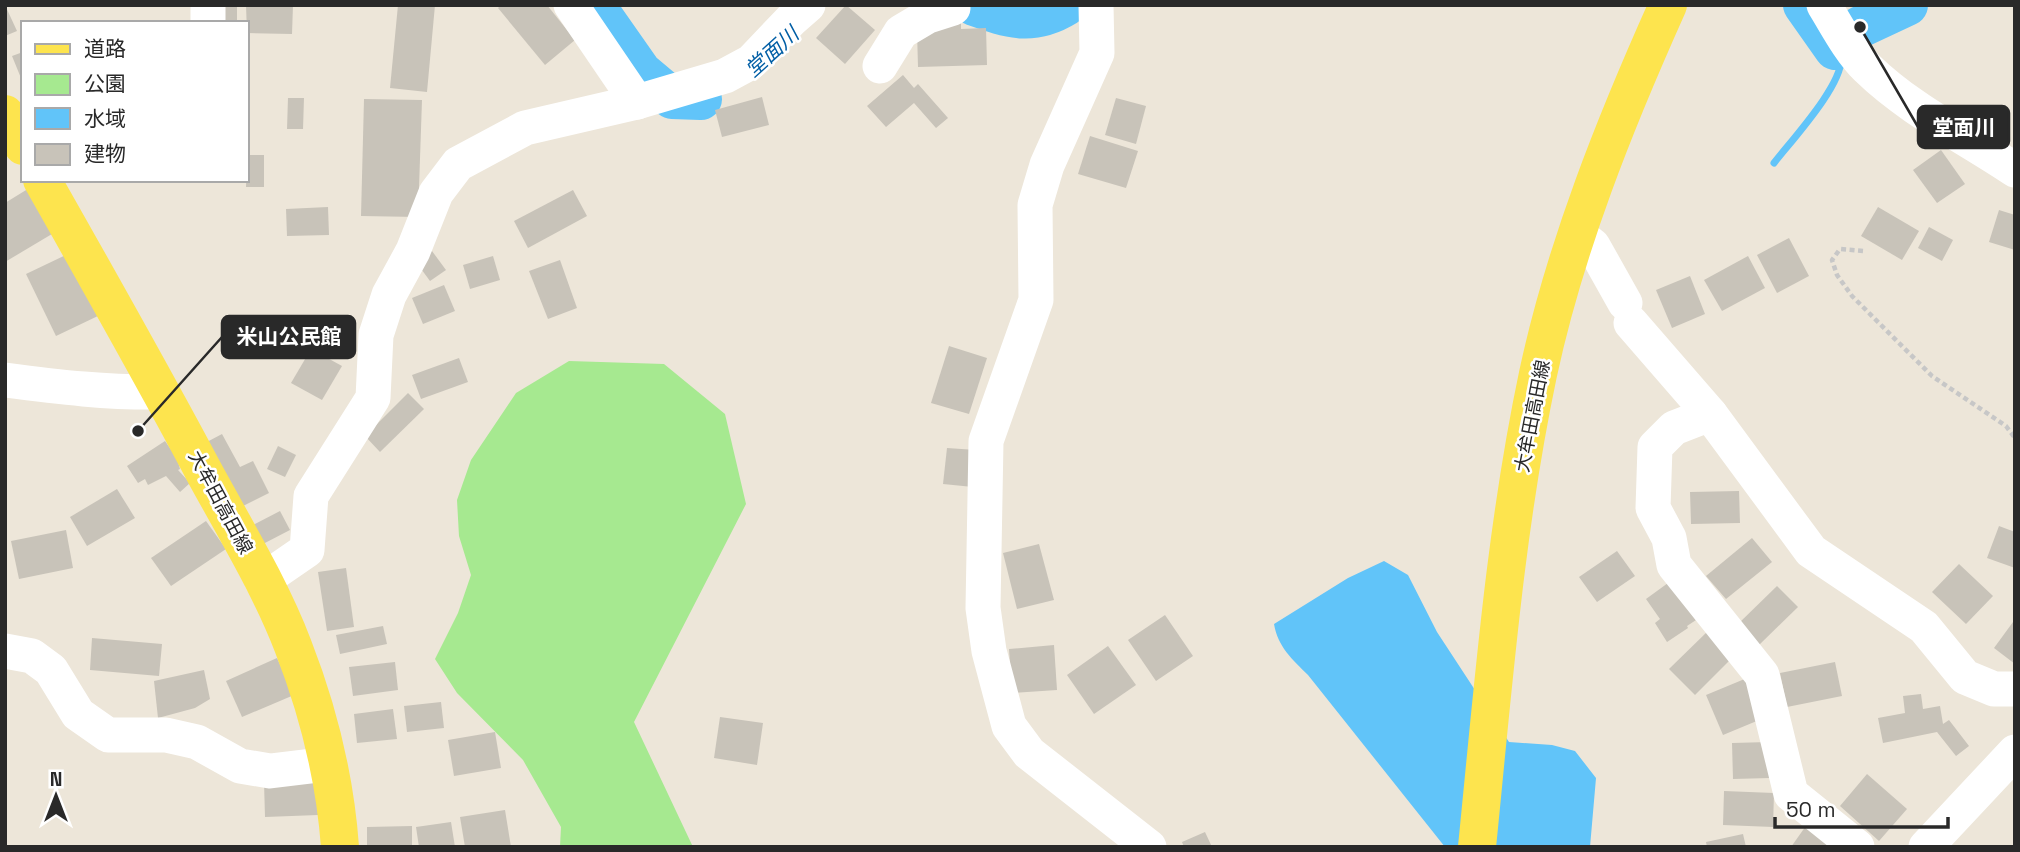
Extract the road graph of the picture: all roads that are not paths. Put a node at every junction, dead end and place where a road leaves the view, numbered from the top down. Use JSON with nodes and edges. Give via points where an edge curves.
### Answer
{"nodes":[{"id":1,"x":571,"y":5,"type":"edge"},
{"id":2,"x":808,"y":5,"type":"edge"},
{"id":3,"x":952,"y":5,"type":"edge"},
{"id":4,"x":1096,"y":5,"type":"edge"},
{"id":5,"x":1668,"y":5,"type":"edge"},
{"id":6,"x":1836,"y":25,"type":"edge"},
{"id":7,"x":880,"y":66,"type":"dead end"},
{"id":8,"x":637,"y":102,"type":"junction"},
{"id":9,"x":5,"y":114,"type":"edge"},
{"id":10,"x":21,"y":142,"type":"edge"},
{"id":11,"x":2015,"y":170,"type":"edge"},
{"id":12,"x":43,"y":182,"type":"edge"},
{"id":13,"x":1576,"y":233,"type":"junction"},
{"id":14,"x":5,"y":380,"type":"edge"},
{"id":15,"x":162,"y":392,"type":"junction"},
{"id":16,"x":1710,"y":414,"type":"junction"},
{"id":17,"x":262,"y":581,"type":"junction"},
{"id":18,"x":5,"y":651,"type":"edge"},
{"id":19,"x":2015,"y":689,"type":"edge"},
{"id":20,"x":2015,"y":752,"type":"edge"},
{"id":21,"x":328,"y":764,"type":"junction"},
{"id":22,"x":340,"y":847,"type":"edge"},
{"id":23,"x":1149,"y":847,"type":"edge"},
{"id":24,"x":1477,"y":847,"type":"edge"},
{"id":25,"x":1857,"y":847,"type":"edge"},
{"id":26,"x":1926,"y":847,"type":"edge"}],
"edges":[{"from":1,"to":8,"type":"street"},
{"from":2,"to":8,"type":"street","via":[[751,62],[725,76]]},
{"from":3,"to":7,"type":"street","via":[[901,32]]},
{"from":4,"to":23,"type":"street","via":[[1097,53],[1047,165],[1035,205],[1036,300],[986,441],[983,608],[1009,726],[1029,753]]},
{"from":5,"to":13,"type":"main road","name":"大牟田高田線"},
{"from":6,"to":11,"type":"street","via":[[1866,67],[1903,98]]},
{"from":8,"to":17,"type":"street","via":[[525,128],[458,164],[436,193],[414,251],[389,295],[376,335],[373,398],[311,496],[307,550]]},
{"from":9,"to":10,"type":"main road"},
{"from":12,"to":15,"type":"main road","name":"大牟田高田線"},
{"from":13,"to":16,"type":"street","via":[[1593,246],[1628,313]]},
{"from":13,"to":24,"type":"main road","name":"大牟田高田線","via":[[1538,373],[1515,504]]},
{"from":14,"to":15,"type":"street","via":[[70,389]]},
{"from":15,"to":17,"type":"main road","name":"大牟田高田線"},
{"from":16,"to":19,"type":"street","via":[[1811,551],[1924,627],[1965,677],[1994,689]]},
{"from":16,"to":25,"type":"street","via":[[1674,428],[1655,447],[1653,508],[1670,538],[1674,565],[1762,675],[1791,794]]},
{"from":17,"to":21,"type":"main road","name":"大牟田高田線","via":[[293,645]]},
{"from":18,"to":21,"type":"street","via":[[32,656],[51,670],[78,714],[108,734],[166,734],[197,742],[240,766],[270,771]]},
{"from":20,"to":26,"type":"street"},
{"from":21,"to":22,"type":"main road","name":"大牟田高田線"}]}
